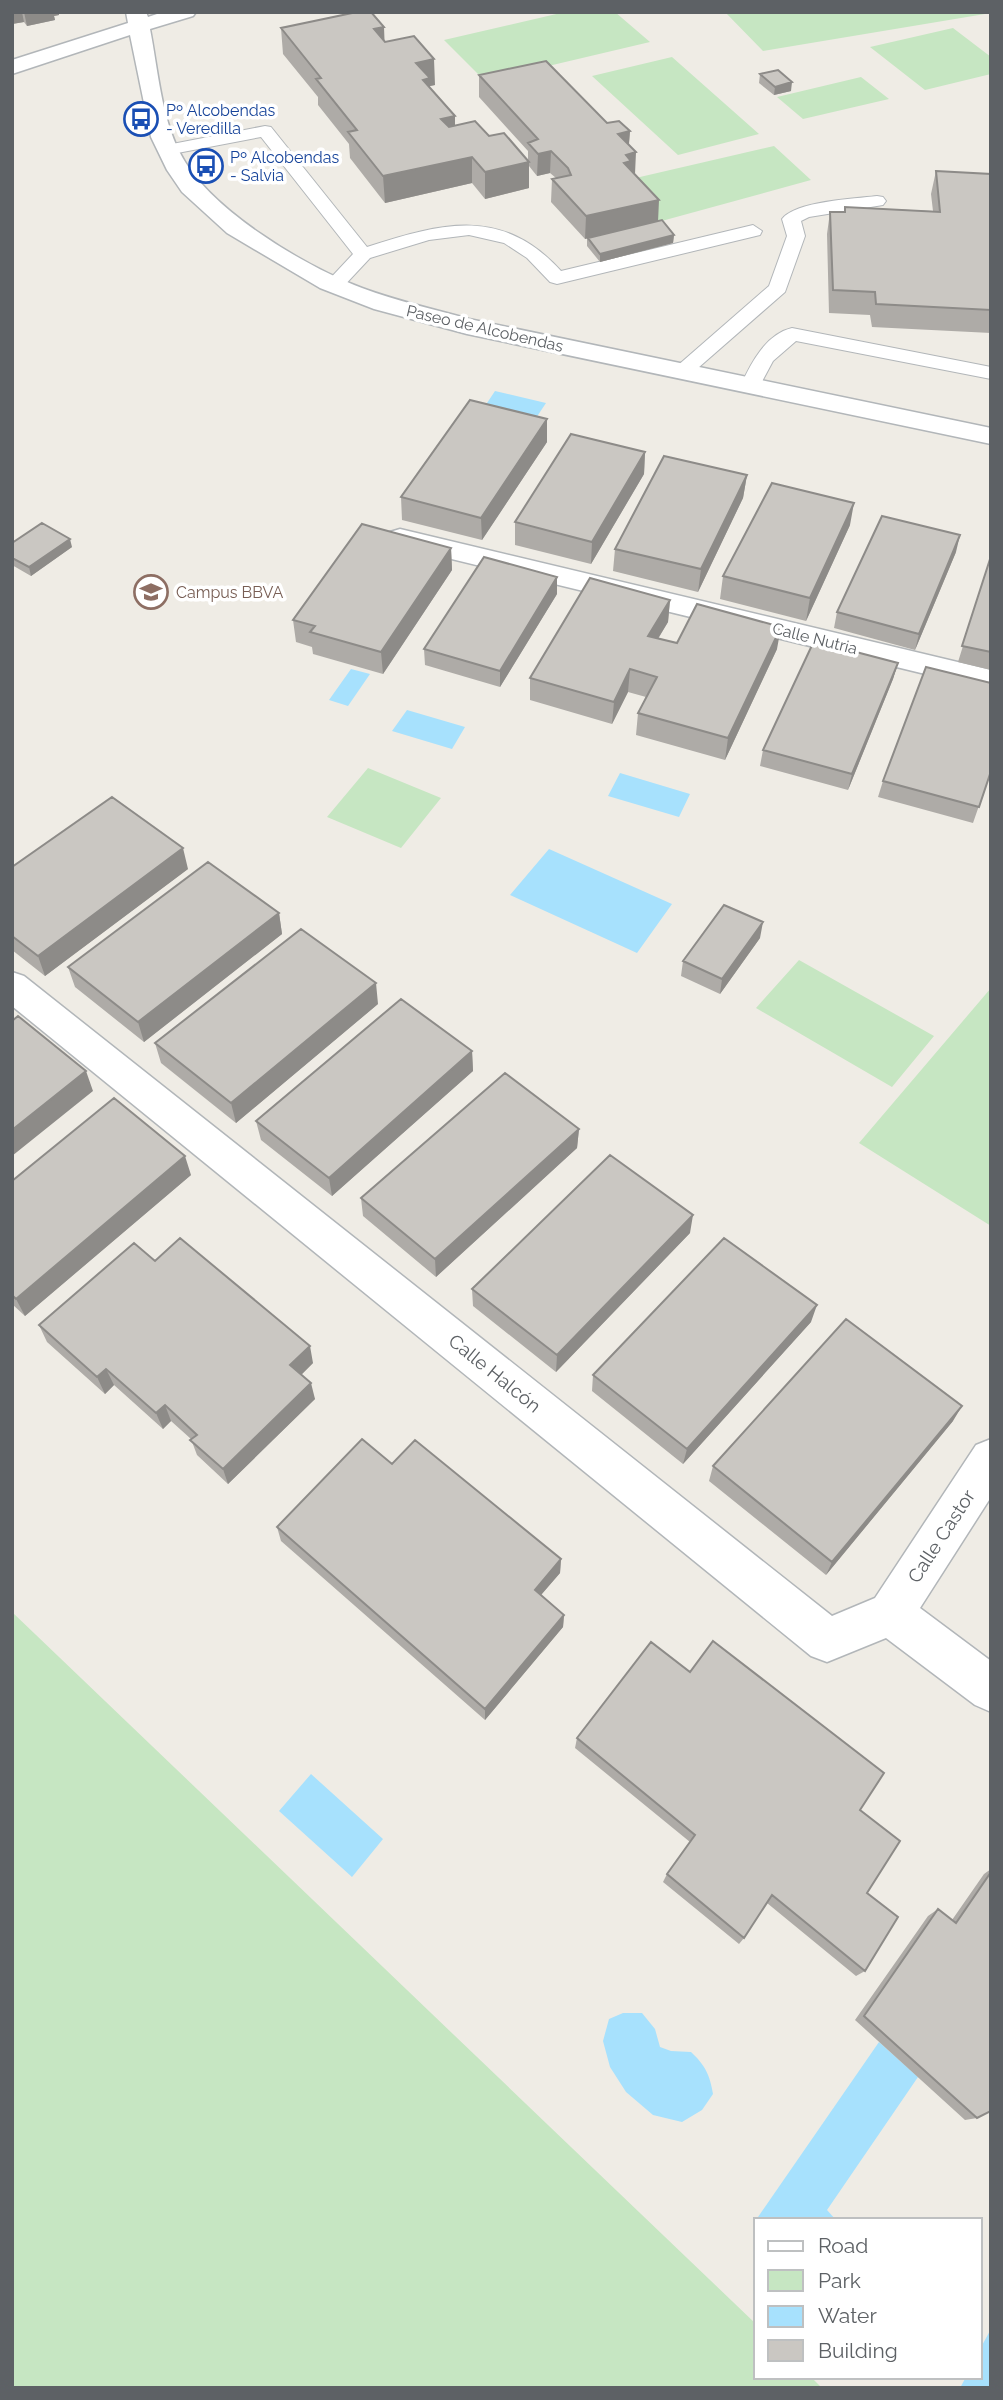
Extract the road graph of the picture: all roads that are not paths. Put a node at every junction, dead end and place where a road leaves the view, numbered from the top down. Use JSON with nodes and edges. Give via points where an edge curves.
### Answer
{"nodes":[{"id":1,"x":186,"y":12,"type":"edge"},
{"id":2,"x":138,"y":20,"type":"edge"},
{"id":3,"x":12,"y":68,"type":"edge"},
{"id":4,"x":167,"y":150,"type":"junction"},
{"id":5,"x":877,"y":201,"type":"dead end"},
{"id":6,"x":753,"y":231,"type":"dead end"},
{"id":7,"x":363,"y":254,"type":"junction"},
{"id":8,"x":334,"y":285,"type":"junction"},
{"id":9,"x":683,"y":371,"type":"junction"},
{"id":10,"x":991,"y":373,"type":"edge"},
{"id":11,"x":751,"y":385,"type":"junction"},
{"id":12,"x":991,"y":436,"type":"edge"},
{"id":13,"x":395,"y":536,"type":"edge"},
{"id":14,"x":991,"y":681,"type":"edge"},
{"id":15,"x":12,"y":986,"type":"edge"},
{"id":16,"x":991,"y":1459,"type":"edge"},
{"id":17,"x":891,"y":1614,"type":"junction"},
{"id":18,"x":991,"y":1689,"type":"edge"}],
"edges":[{"from":1,"to":2,"type":"street"},
{"from":2,"to":3,"type":"street"},
{"from":2,"to":4,"type":"street","name":"Paseo de Alcobendas"},
{"from":4,"to":7,"type":"lane","via":[[265,131]]},
{"from":4,"to":8,"type":"street","name":"Paseo de Alcobendas","via":[[206,204],[240,232]]},
{"from":5,"to":9,"type":"lane","via":[[804,212],[791,219],[796,236],[778,288]]},
{"from":6,"to":7,"type":"lane","via":[[557,278],[531,251],[505,236],[473,228],[446,229]]},
{"from":7,"to":8,"type":"lane"},
{"from":8,"to":9,"type":"street","name":"Paseo de Alcobendas","via":[[467,326]]},
{"from":9,"to":11,"type":"street","name":"Paseo de Alcobendas"},
{"from":10,"to":11,"type":"lane","via":[[792,334],[764,358]]},
{"from":11,"to":12,"type":"street","name":"Paseo de Alcobendas"},
{"from":13,"to":14,"type":"street","name":"Calle Nutria"},
{"from":15,"to":17,"type":"street","name":"Calle Halcón","via":[[827,1640]]},
{"from":16,"to":17,"type":"street","name":"Calle Castor"},
{"from":17,"to":18,"type":"street"}]}
